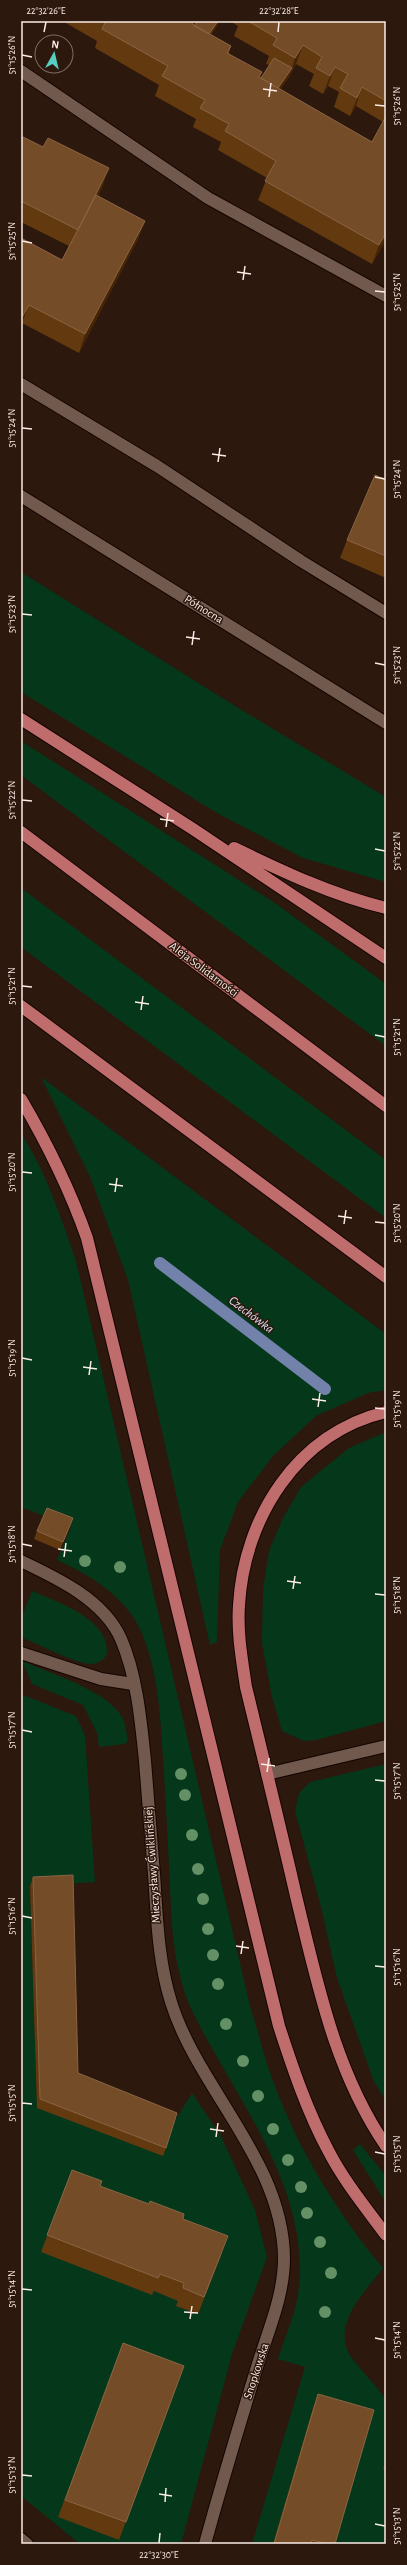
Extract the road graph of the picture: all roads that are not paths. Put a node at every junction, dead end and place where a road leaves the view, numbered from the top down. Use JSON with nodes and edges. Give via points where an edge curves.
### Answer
{"nodes":[{"id":1,"x":21,"y":71,"type":"edge"},
{"id":2,"x":386,"y":296,"type":"edge"},
{"id":3,"x":21,"y":384,"type":"edge"},
{"id":4,"x":21,"y":496,"type":"edge"},
{"id":5,"x":386,"y":613,"type":"edge"},
{"id":6,"x":21,"y":719,"type":"edge"},
{"id":7,"x":386,"y":723,"type":"edge"},
{"id":8,"x":193,"y":829,"type":"junction"},
{"id":9,"x":21,"y":832,"type":"edge"},
{"id":10,"x":386,"y":908,"type":"edge"},
{"id":11,"x":386,"y":958,"type":"edge"},
{"id":12,"x":21,"y":1006,"type":"edge"},
{"id":13,"x":21,"y":1099,"type":"edge"},
{"id":14,"x":386,"y":1106,"type":"edge"},
{"id":15,"x":386,"y":1277,"type":"edge"},
{"id":16,"x":386,"y":1412,"type":"edge"},
{"id":17,"x":21,"y":1561,"type":"edge"},
{"id":18,"x":21,"y":1653,"type":"edge"},
{"id":19,"x":133,"y":1684,"type":"junction"},
{"id":20,"x":386,"y":1746,"type":"edge"},
{"id":21,"x":267,"y":1774,"type":"junction"},
{"id":22,"x":386,"y":2146,"type":"edge"},
{"id":23,"x":272,"y":2196,"type":"joint"},
{"id":24,"x":386,"y":2235,"type":"edge"},
{"id":25,"x":21,"y":2539,"type":"edge"},
{"id":26,"x":27,"y":2544,"type":"edge"},
{"id":27,"x":205,"y":2544,"type":"edge"}],
"edges":[{"from":1,"to":2,"type":"street","via":[[208,198]]},
{"from":3,"to":5,"type":"street","via":[[157,466],[301,561]]},
{"from":4,"to":7,"type":"street","name":"Północna"},
{"from":6,"to":8,"type":"main road"},
{"from":8,"to":10,"type":"main road","via":[[308,884],[352,900]]},
{"from":8,"to":11,"type":"main road"},
{"from":9,"to":14,"type":"main road","name":"Aleja Solidarności"},
{"from":12,"to":15,"type":"main road"},
{"from":13,"to":24,"type":"main road","via":[[69,1187],[87,1238],[279,2026],[291,2064],[308,2110],[329,2153]]},
{"from":16,"to":21,"type":"main road","via":[[348,1427],[317,1444],[292,1468],[260,1517],[248,1548],[238,1606],[239,1639],[246,1687]]},
{"from":17,"to":19,"type":"street","name":"Mieczysławy Ćwiklińskiej","via":[[84,1596],[108,1617],[121,1639]]},
{"from":18,"to":19,"type":"street","via":[[101,1679]]},
{"from":19,"to":23,"type":"street","name":"Mieczysławy Ćwiklińskiej","via":[[141,1718],[157,1926],[168,1991],[184,2033],[247,2141]]},
{"from":20,"to":21,"type":"street"},
{"from":21,"to":22,"type":"main road","via":[[319,1990],[335,2042],[354,2089]]},
{"from":23,"to":27,"type":"street","name":"Snopkowska","via":[[281,2230],[284,2258],[281,2289]]},
{"from":25,"to":26,"type":"street"}]}
